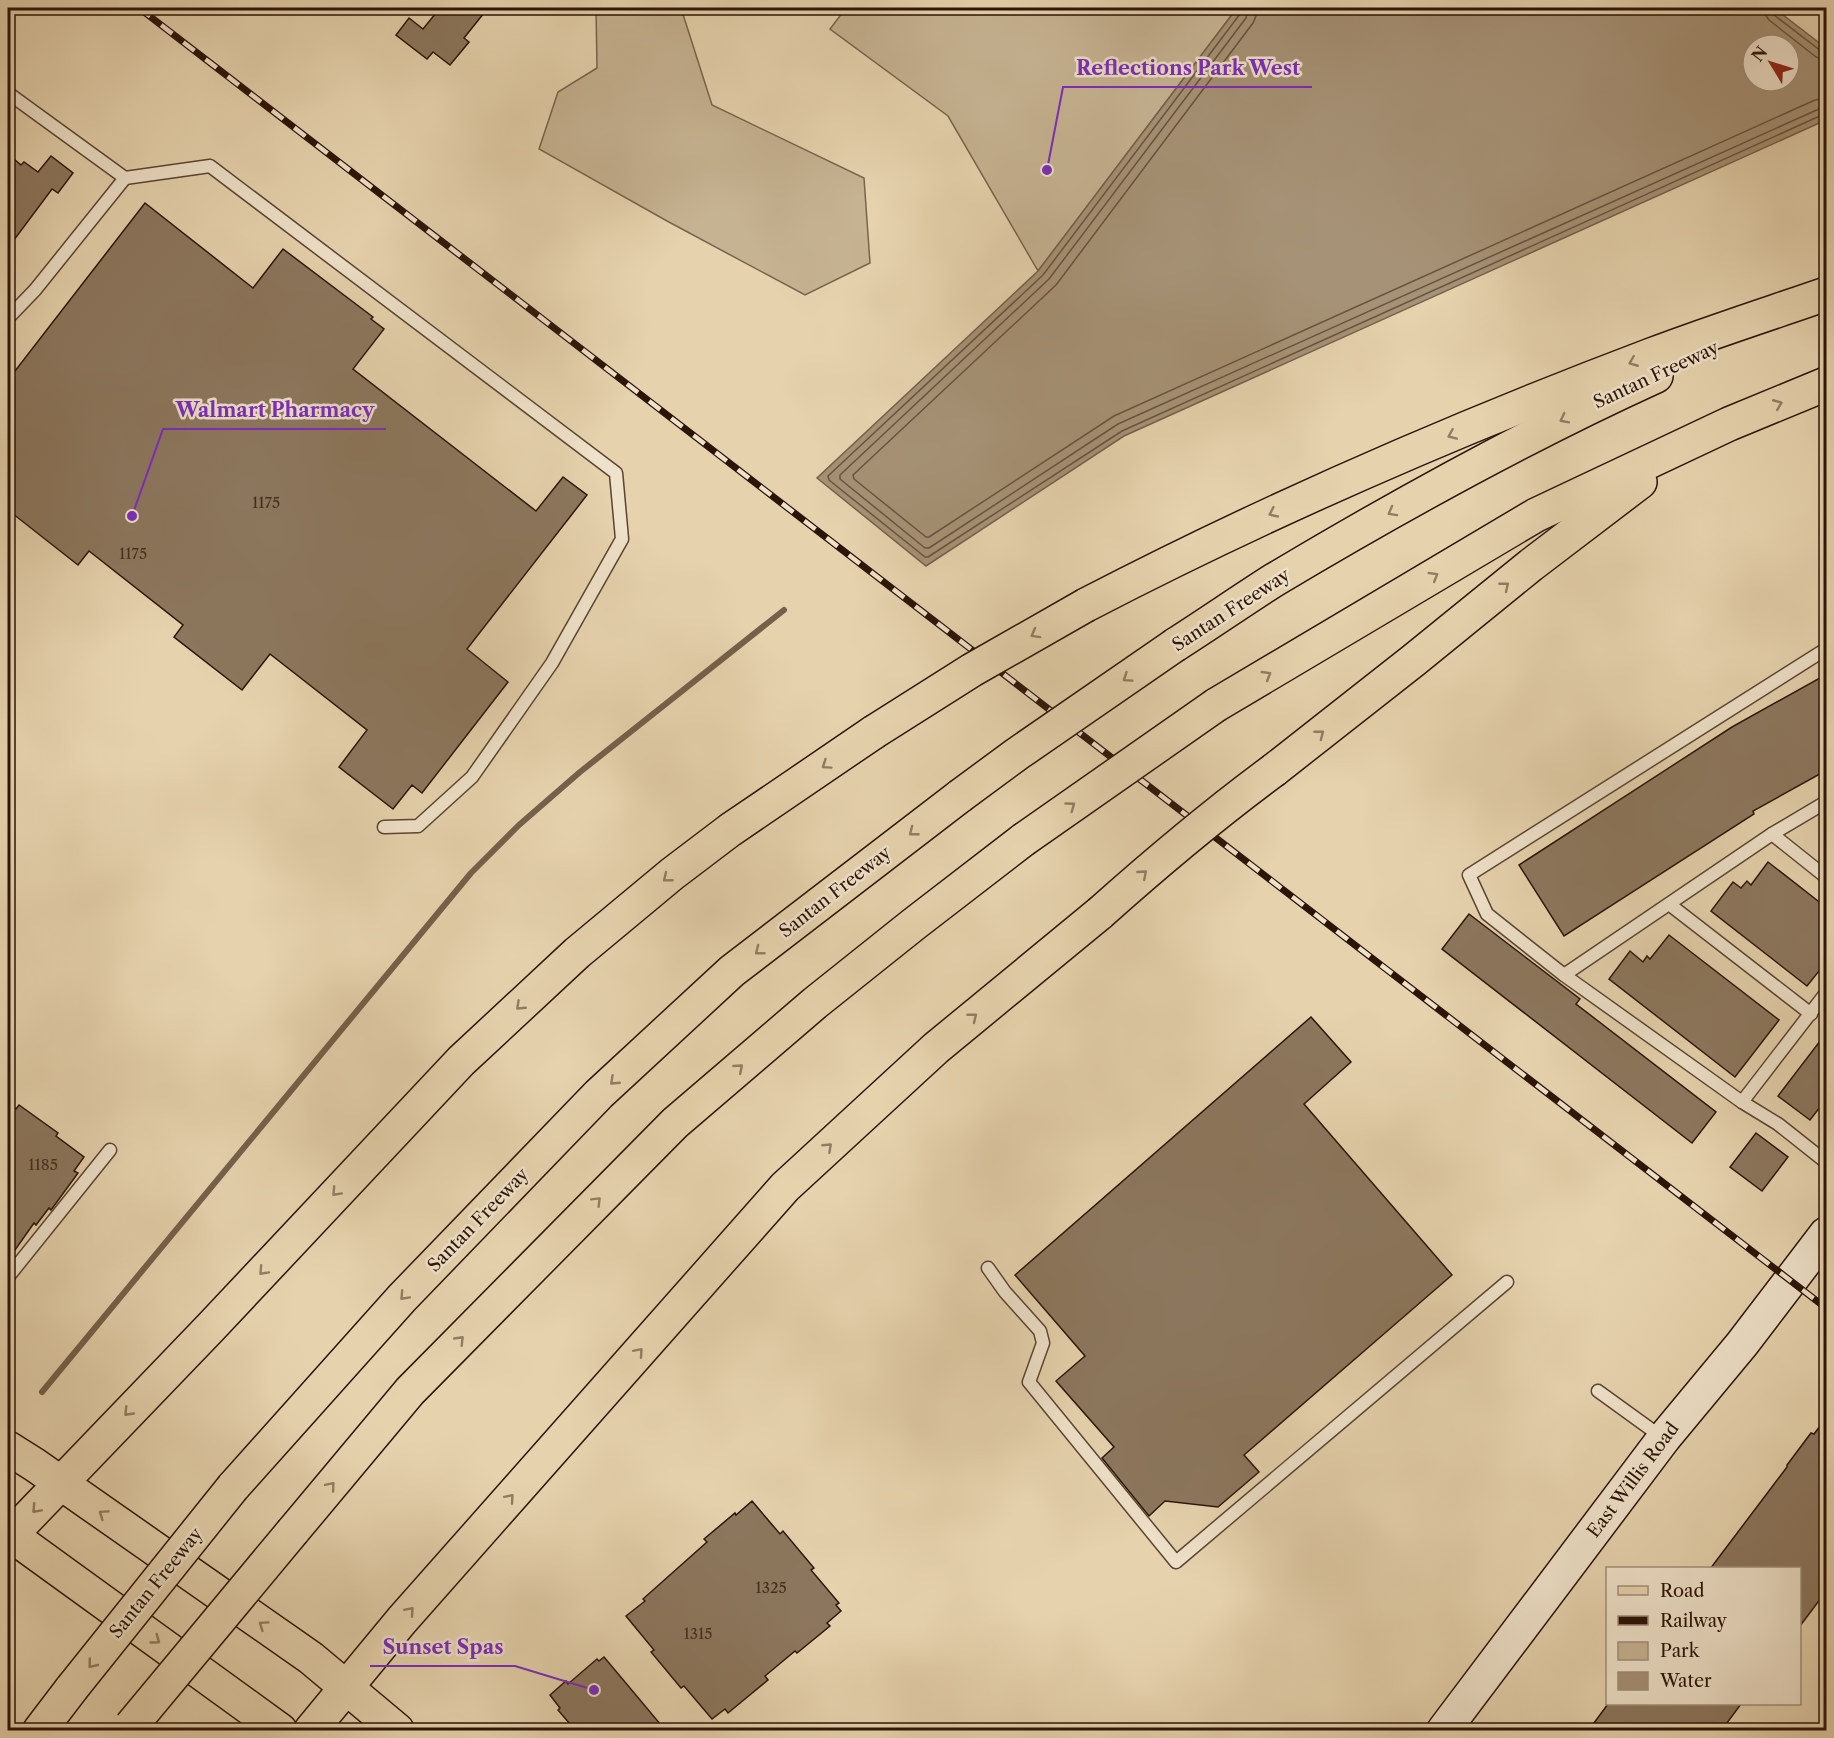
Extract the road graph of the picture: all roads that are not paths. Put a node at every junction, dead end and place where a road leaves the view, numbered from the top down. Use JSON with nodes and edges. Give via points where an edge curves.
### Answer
{"nodes":[{"id":1,"x":8,"y":93,"type":"edge"},
{"id":2,"x":125,"y":178,"type":"junction"},
{"id":3,"x":1827,"y":296,"type":"edge"},
{"id":4,"x":8,"y":318,"type":"edge"},
{"id":5,"x":1827,"y":384,"type":"edge"},
{"id":6,"x":1729,"y":424,"type":"junction"},
{"id":7,"x":1827,"y":649,"type":"edge"},
{"id":8,"x":1827,"y":802,"type":"edge"},
{"id":9,"x":384,"y":827,"type":"dead end"},
{"id":10,"x":1772,"y":834,"type":"junction"},
{"id":11,"x":1827,"y":877,"type":"edge"},
{"id":12,"x":1669,"y":904,"type":"junction"},
{"id":13,"x":1564,"y":975,"type":"junction"},
{"id":14,"x":1827,"y":993,"type":"edge"},
{"id":15,"x":1810,"y":1014,"type":"junction"},
{"id":16,"x":1742,"y":1102,"type":"junction"},
{"id":17,"x":110,"y":1150,"type":"dead end"},
{"id":18,"x":1827,"y":1162,"type":"edge"},
{"id":19,"x":1827,"y":1234,"type":"edge"},
{"id":20,"x":988,"y":1268,"type":"dead end"},
{"id":21,"x":8,"y":1277,"type":"edge"},
{"id":22,"x":1507,"y":1282,"type":"dead end"},
{"id":23,"x":1598,"y":1391,"type":"dead end"},
{"id":24,"x":1664,"y":1438,"type":"junction"},
{"id":25,"x":8,"y":1448,"type":"edge"},
{"id":26,"x":60,"y":1483,"type":"junction"},
{"id":27,"x":9,"y":1537,"type":"edge"},
{"id":28,"x":346,"y":1688,"type":"junction"},
{"id":29,"x":129,"y":1729,"type":"edge"},
{"id":30,"x":40,"y":1731,"type":"edge"},
{"id":31,"x":280,"y":1731,"type":"edge"},
{"id":32,"x":311,"y":1731,"type":"edge"},
{"id":33,"x":397,"y":1731,"type":"edge"},
{"id":34,"x":1444,"y":1731,"type":"edge"}],
"edges":[{"from":1,"to":2,"type":"lane"},
{"from":2,"to":4,"type":"lane"},
{"from":2,"to":9,"type":"lane","via":[[210,166],[616,473],[622,539],[552,663],[472,777],[418,826]]},
{"from":3,"to":26,"type":"main road","one_way":true,"bridge":true,"via":[[1652,355],[1298,501],[1086,605],[874,732],[722,836],[577,953],[461,1061]]},
{"from":3,"to":30,"type":"main road","name":"Santan Freeway","one_way":true,"bridge":true,"via":[[1498,452],[1273,582],[1017,754],[732,971],[599,1094],[402,1298],[233,1486]]},
{"from":6,"to":5,"type":"main road","one_way":true},
{"from":28,"to":6,"type":"main road","one_way":true,"bridge":true,"via":[[785,1187],[936,1048],[1210,818],[1531,565],[1633,486]]},
{"from":29,"to":6,"type":"main road","one_way":true,"bridge":true,"via":[[410,1391],[675,1123],[824,996],[1023,840],[1216,705],[1536,515]]},
{"from":7,"to":13,"type":"lane","via":[[1469,875],[1487,914]]},
{"from":8,"to":10,"type":"lane"},
{"from":10,"to":11,"type":"lane"},
{"from":10,"to":12,"type":"lane"},
{"from":12,"to":13,"type":"lane"},
{"from":12,"to":15,"type":"lane"},
{"from":13,"to":16,"type":"lane"},
{"from":14,"to":15,"type":"lane"},
{"from":15,"to":16,"type":"lane"},
{"from":16,"to":18,"type":"lane"},
{"from":17,"to":21,"type":"lane"},
{"from":19,"to":24,"type":"street","name":"East Willis Road"},
{"from":20,"to":22,"type":"lane","via":[[1040,1330],[1042,1343],[1029,1382],[1176,1563]]},
{"from":23,"to":24,"type":"lane"},
{"from":24,"to":34,"type":"street","name":"East Willis Road"},
{"from":25,"to":26,"type":"main road"},
{"from":26,"to":27,"type":"main road","one_way":true},
{"from":28,"to":26,"type":"main road","one_way":true,"via":[[311,1658]]},
{"from":27,"to":31,"type":"main road","one_way":true},
{"from":28,"to":32,"type":"main road"},
{"from":28,"to":33,"type":"main road"}]}
